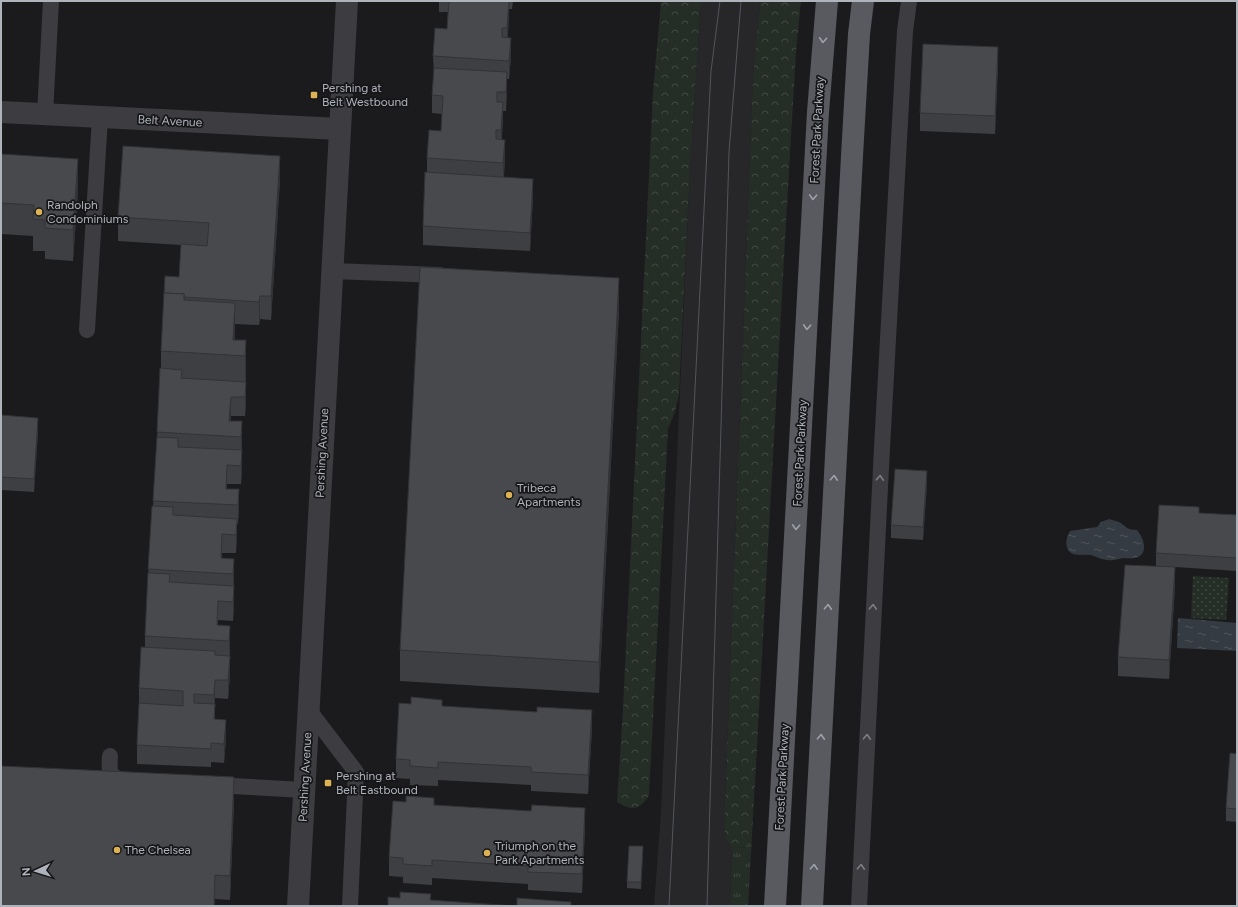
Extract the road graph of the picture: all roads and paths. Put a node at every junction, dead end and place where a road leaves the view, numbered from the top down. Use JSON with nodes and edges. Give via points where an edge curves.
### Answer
{"nodes":[{"id":1,"x":51,"y":1,"type":"edge"},
{"id":2,"x":347,"y":1,"type":"edge"},
{"id":3,"x":827,"y":1,"type":"edge"},
{"id":4,"x":863,"y":1,"type":"edge"},
{"id":5,"x":909,"y":1,"type":"edge"},
{"id":6,"x":1,"y":112,"type":"edge"},
{"id":7,"x":45,"y":114,"type":"junction"},
{"id":8,"x":100,"y":117,"type":"junction"},
{"id":9,"x":340,"y":129,"type":"junction"},
{"id":10,"x":332,"y":271,"type":"junction"},
{"id":11,"x":459,"y":276,"type":"edge"},
{"id":12,"x":87,"y":330,"type":"dead end"},
{"id":13,"x":308,"y":709,"type":"junction"},
{"id":14,"x":110,"y":756,"type":"dead end"},
{"id":15,"x":142,"y":781,"type":"edge"},
{"id":16,"x":196,"y":784,"type":"edge"},
{"id":17,"x":304,"y":790,"type":"junction"},
{"id":18,"x":298,"y":906,"type":"edge"},
{"id":19,"x":350,"y":906,"type":"edge"},
{"id":20,"x":775,"y":906,"type":"edge"},
{"id":21,"x":812,"y":906,"type":"edge"},
{"id":22,"x":859,"y":906,"type":"edge"}],
"edges":[{"from":1,"to":7,"type":"lane"},
{"from":2,"to":9,"type":"street","name":"Pershing Avenue"},
{"from":3,"to":20,"type":"main road","name":"Forest Park Parkway","one_way":true,"via":[[818,112]]},
{"from":21,"to":4,"type":"main road","one_way":true,"via":[[852,156]]},
{"from":22,"to":5,"type":"lane","one_way":true,"via":[[882,448]]},
{"from":6,"to":7,"type":"street","name":"Belt Avenue"},
{"from":7,"to":8,"type":"street","name":"Belt Avenue"},
{"from":8,"to":9,"type":"street","name":"Belt Avenue"},
{"from":8,"to":12,"type":"lane"},
{"from":9,"to":10,"type":"street","name":"Pershing Avenue"},
{"from":10,"to":11,"type":"lane"},
{"from":10,"to":13,"type":"street","name":"Pershing Avenue"},
{"from":13,"to":17,"type":"street","name":"Pershing Avenue"},
{"from":13,"to":19,"type":"lane","via":[[356,772]]},
{"from":14,"to":15,"type":"lane","via":[[111,776]]},
{"from":16,"to":17,"type":"lane"},
{"from":17,"to":18,"type":"street","name":"Pershing Avenue"}]}
